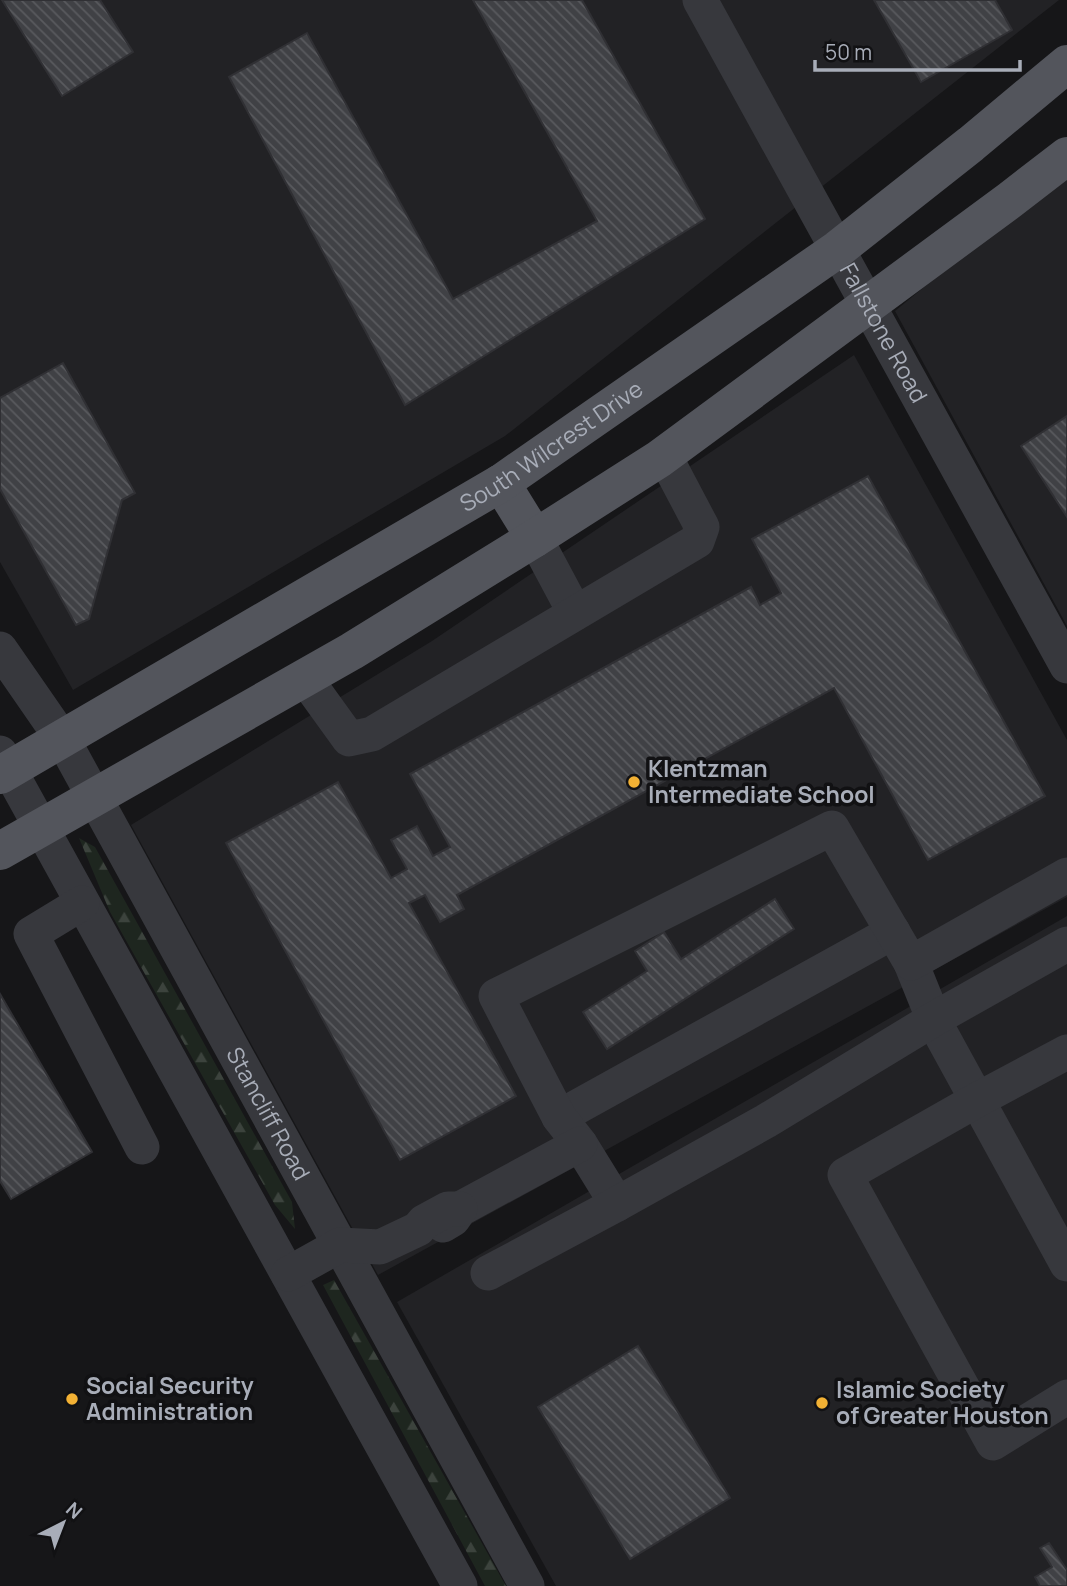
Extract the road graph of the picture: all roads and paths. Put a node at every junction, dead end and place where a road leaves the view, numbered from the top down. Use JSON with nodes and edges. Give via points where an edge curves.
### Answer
{"nodes":[{"id":1,"x":700,"y":0,"type":"edge"},
{"id":2,"x":1067,"y":65,"type":"edge"},
{"id":3,"x":1067,"y":156,"type":"edge"},
{"id":4,"x":838,"y":249,"type":"junction"},
{"id":5,"x":868,"y":305,"type":"junction"},
{"id":6,"x":664,"y":455,"type":"junction"},
{"id":7,"x":501,"y":484,"type":"junction"},
{"id":8,"x":536,"y":538,"type":"junction"},
{"id":9,"x":575,"y":613,"type":"junction"},
{"id":10,"x":0,"y":649,"type":"edge"},
{"id":11,"x":1067,"y":666,"type":"edge"},
{"id":12,"x":305,"y":678,"type":"junction"},
{"id":13,"x":63,"y":740,"type":"junction"},
{"id":14,"x":3,"y":766,"type":"edge"},
{"id":15,"x":94,"y":798,"type":"junction"},
{"id":16,"x":41,"y":828,"type":"junction"},
{"id":17,"x":0,"y":851,"type":"edge"},
{"id":18,"x":1067,"y":875,"type":"edge"},
{"id":19,"x":82,"y":903,"type":"junction"},
{"id":20,"x":893,"y":932,"type":"junction"},
{"id":21,"x":1067,"y":944,"type":"edge"},
{"id":22,"x":911,"y":963,"type":"junction"},
{"id":23,"x":934,"y":1019,"type":"junction"},
{"id":24,"x":1067,"y":1052,"type":"edge"},
{"id":25,"x":977,"y":1100,"type":"junction"},
{"id":26,"x":559,"y":1117,"type":"junction"},
{"id":27,"x":580,"y":1144,"type":"junction"},
{"id":28,"x":142,"y":1147,"type":"dead end"},
{"id":29,"x":617,"y":1204,"type":"junction"},
{"id":30,"x":340,"y":1245,"type":"junction"},
{"id":31,"x":1067,"y":1264,"type":"edge"},
{"id":32,"x":488,"y":1273,"type":"dead end"},
{"id":33,"x":288,"y":1274,"type":"junction"},
{"id":34,"x":1067,"y":1397,"type":"edge"},
{"id":35,"x":460,"y":1586,"type":"edge"},
{"id":36,"x":527,"y":1586,"type":"edge"}],
"edges":[{"from":1,"to":4,"type":"street","name":"Fallstone Road"},
{"from":2,"to":4,"type":"main road","name":"South Wilcrest Drive"},
{"from":3,"to":5,"type":"main road"},
{"from":4,"to":5,"type":"street","name":"Fallstone Road"},
{"from":4,"to":7,"type":"main road","name":"South Wilcrest Drive"},
{"from":5,"to":6,"type":"main road"},
{"from":5,"to":11,"type":"street","name":"Fallstone Road"},
{"from":6,"to":8,"type":"main road"},
{"from":6,"to":9,"type":"street","via":[[702,527],[697,541]]},
{"from":7,"to":8,"type":"main road"},
{"from":7,"to":13,"type":"main road","name":"South Wilcrest Drive"},
{"from":8,"to":9,"type":"street"},
{"from":8,"to":12,"type":"main road"},
{"from":9,"to":12,"type":"street","via":[[372,734],[349,739]]},
{"from":10,"to":13,"type":"street","name":"Stancliff Road"},
{"from":12,"to":15,"type":"main road"},
{"from":13,"to":14,"type":"main road","name":"South Wilcrest Drive"},
{"from":13,"to":15,"type":"street","name":"Stancliff Road"},
{"from":14,"to":16,"type":"street"},
{"from":15,"to":16,"type":"main road"},
{"from":15,"to":30,"type":"street","name":"Stancliff Road"},
{"from":16,"to":17,"type":"main road"},
{"from":16,"to":19,"type":"street"},
{"from":18,"to":22,"type":"street"},
{"from":19,"to":28,"type":"street","via":[[31,934]]},
{"from":19,"to":33,"type":"street"},
{"from":20,"to":22,"type":"street"},
{"from":20,"to":26,"type":"street"},
{"from":20,"to":26,"type":"street","via":[[832,828],[496,996]]},
{"from":21,"to":23,"type":"street"},
{"from":22,"to":23,"type":"street"},
{"from":23,"to":25,"type":"street"},
{"from":23,"to":29,"type":"street"},
{"from":24,"to":25,"type":"street"},
{"from":25,"to":31,"type":"street"},
{"from":25,"to":34,"type":"street","via":[[845,1175],[993,1443]]},
{"from":26,"to":27,"type":"street"},
{"from":27,"to":29,"type":"street"},
{"from":27,"to":30,"type":"street","via":[[380,1247]]},
{"from":29,"to":32,"type":"street"},
{"from":30,"to":33,"type":"street"},
{"from":30,"to":36,"type":"street","name":"Stancliff Road"},
{"from":33,"to":35,"type":"street"}]}
